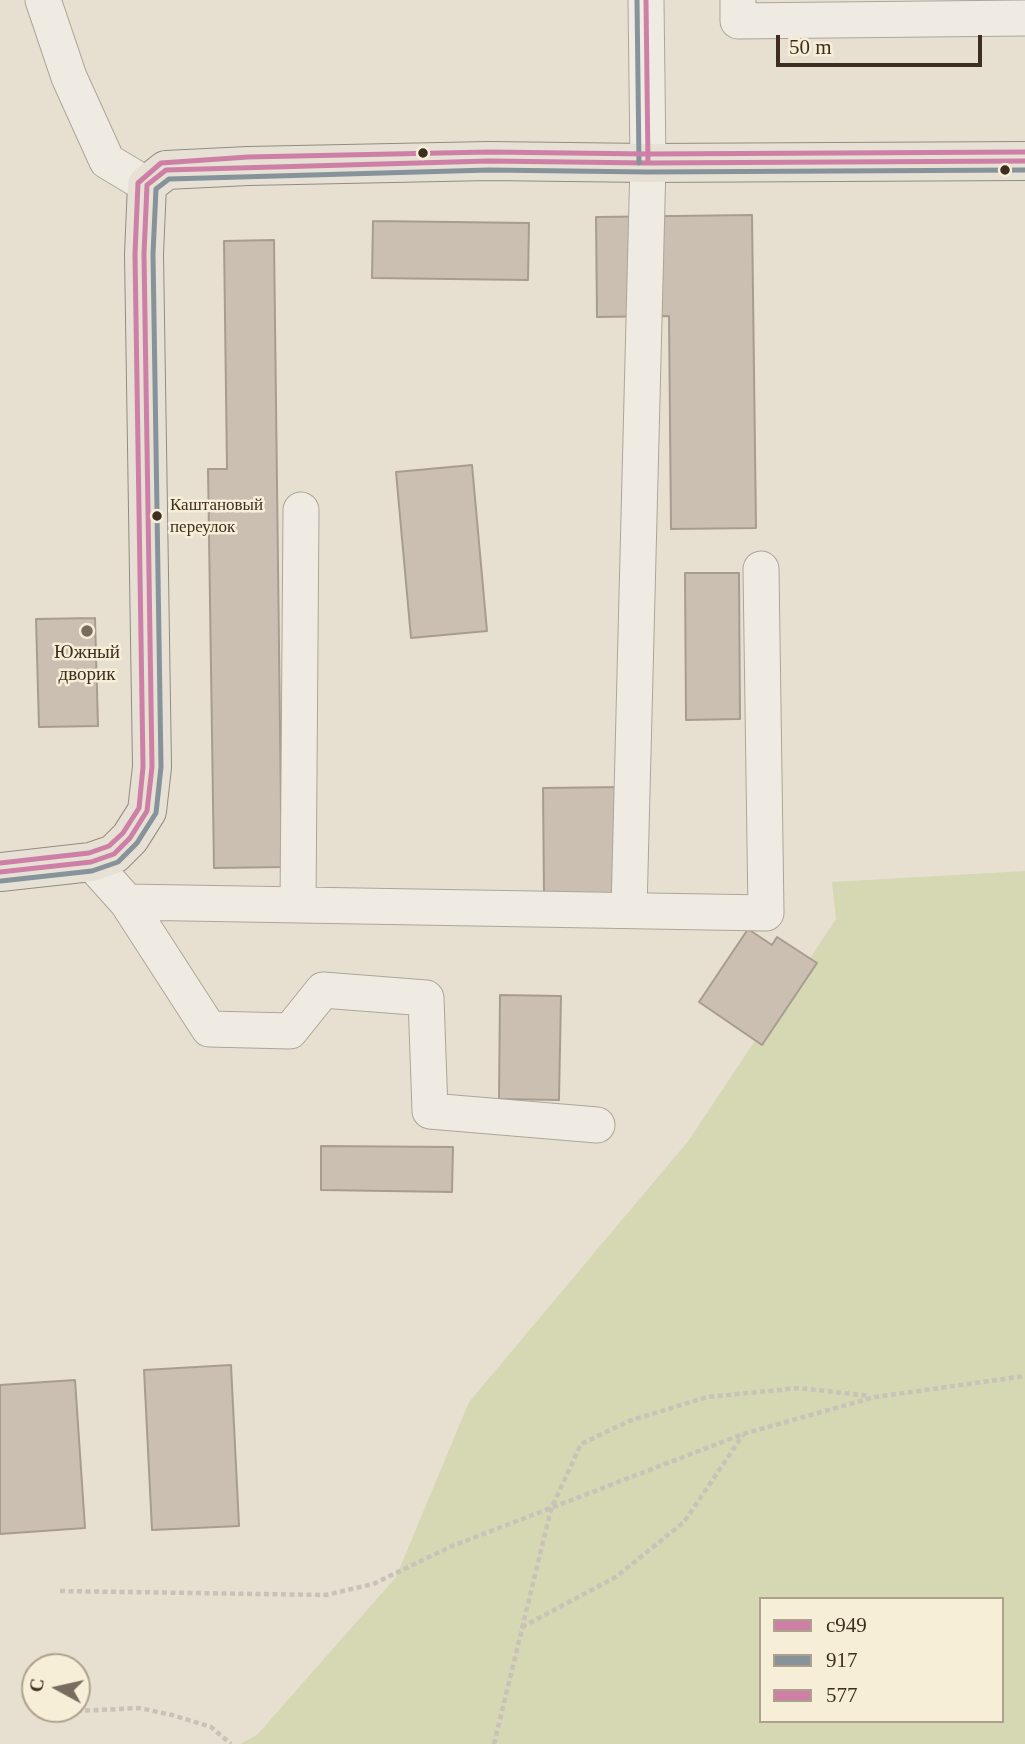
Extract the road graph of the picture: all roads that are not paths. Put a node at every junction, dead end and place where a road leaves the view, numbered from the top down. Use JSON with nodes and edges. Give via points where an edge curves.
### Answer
{"nodes":[{"id":1,"x":43,"y":0,"type":"edge"},
{"id":2,"x":646,"y":0,"type":"edge"},
{"id":3,"x":738,"y":0,"type":"edge"},
{"id":4,"x":1025,"y":18,"type":"edge"},
{"id":5,"x":1025,"y":161,"type":"edge"},
{"id":6,"x":648,"y":163,"type":"junction"},
{"id":7,"x":147,"y":185,"type":"junction"},
{"id":8,"x":301,"y":510,"type":"dead end"},
{"id":9,"x":761,"y":569,"type":"dead end"},
{"id":10,"x":92,"y":862,"type":"junction"},
{"id":11,"x":0,"y":872,"type":"edge"},
{"id":12,"x":127,"y":902,"type":"junction"},
{"id":13,"x":298,"y":905,"type":"junction"},
{"id":14,"x":629,"y":910,"type":"junction"},
{"id":15,"x":597,"y":1125,"type":"dead end"}],
"edges":[{"from":1,"to":7,"type":"street","via":[[69,77],[107,161]]},
{"from":2,"to":6,"type":"street"},
{"from":3,"to":4,"type":"street","via":[[738,21]]},
{"from":5,"to":6,"type":"main road"},
{"from":6,"to":7,"type":"main road","via":[[194,167],[166,170]]},
{"from":6,"to":14,"type":"street"},
{"from":7,"to":10,"type":"main road","via":[[144,254],[152,767],[148,811],[114,854]]},
{"from":8,"to":13,"type":"street"},
{"from":9,"to":14,"type":"street","via":[[766,913]]},
{"from":10,"to":11,"type":"main road"},
{"from":10,"to":12,"type":"street"},
{"from":12,"to":13,"type":"street"},
{"from":12,"to":15,"type":"street","via":[[209,1029],[290,1031],[323,990],[426,998],[430,1111]]},
{"from":13,"to":14,"type":"street"}]}
